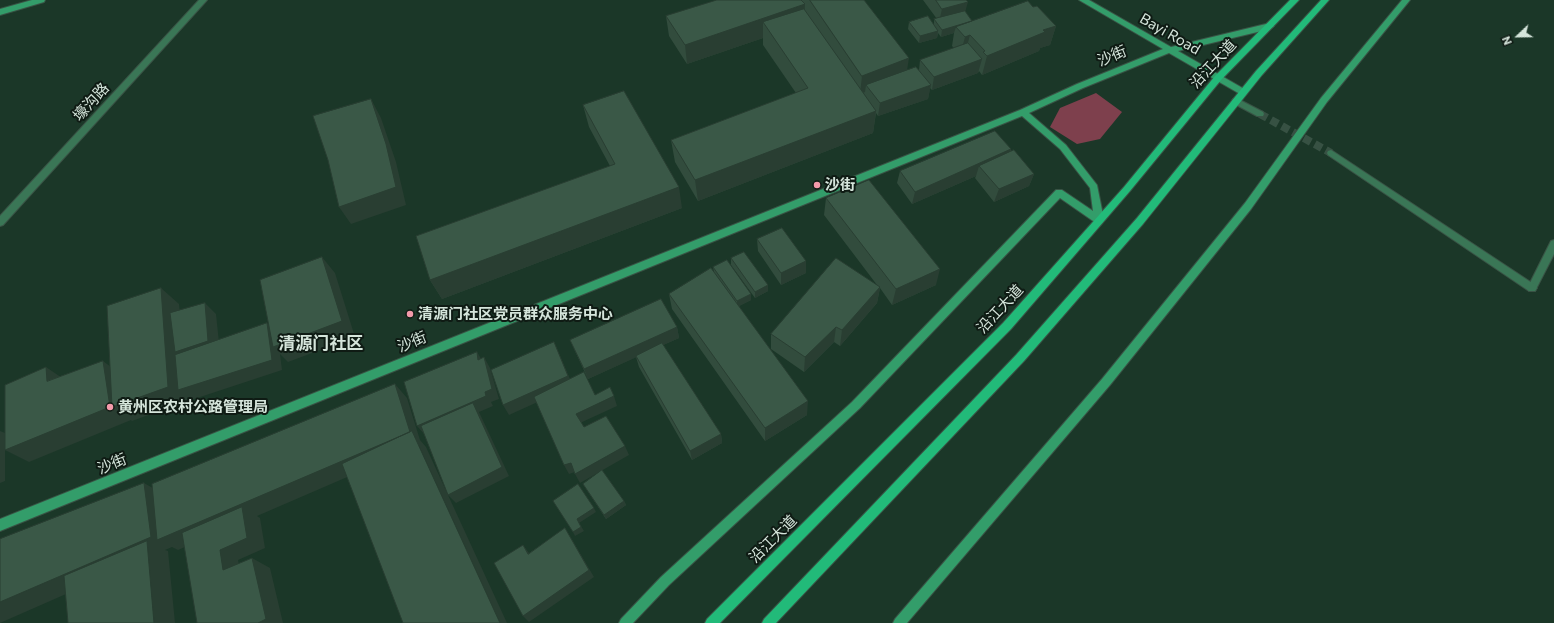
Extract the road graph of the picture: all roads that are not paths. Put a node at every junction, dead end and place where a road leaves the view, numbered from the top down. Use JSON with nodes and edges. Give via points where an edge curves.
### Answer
{"nodes":[{"id":1,"x":41,"y":0,"type":"edge"},
{"id":2,"x":203,"y":0,"type":"edge"},
{"id":3,"x":1083,"y":0,"type":"edge"},
{"id":4,"x":1295,"y":0,"type":"edge"},
{"id":5,"x":1325,"y":0,"type":"edge"},
{"id":6,"x":1406,"y":0,"type":"edge"},
{"id":7,"x":0,"y":12,"type":"edge"},
{"id":8,"x":1270,"y":26,"type":"junction"},
{"id":9,"x":1169,"y":50,"type":"junction"},
{"id":10,"x":1218,"y":78,"type":"junction"},
{"id":11,"x":1243,"y":92,"type":"junction"},
{"id":12,"x":1236,"y":101,"type":"junction"},
{"id":13,"x":1023,"y":112,"type":"junction"},
{"id":14,"x":1260,"y":114,"type":"tunnel mouth"},
{"id":15,"x":1331,"y":153,"type":"tunnel mouth"},
{"id":16,"x":1099,"y":220,"type":"junction"},
{"id":17,"x":0,"y":222,"type":"edge"},
{"id":18,"x":1554,"y":244,"type":"edge"},
{"id":19,"x":0,"y":525,"type":"edge"},
{"id":20,"x":625,"y":623,"type":"edge"},
{"id":21,"x":711,"y":623,"type":"edge"},
{"id":22,"x":768,"y":623,"type":"edge"},
{"id":23,"x":899,"y":623,"type":"edge"}],
"edges":[{"from":1,"to":7,"type":"street"},
{"from":2,"to":17,"type":"street","name":"壕沟路"},
{"from":3,"to":9,"type":"street","name":"Bayi Road"},
{"from":4,"to":8,"type":"main road","name":"沿江大道"},
{"from":5,"to":11,"type":"main road"},
{"from":6,"to":23,"type":"street","via":[[1324,100],[1248,206],[1126,358]]},
{"from":8,"to":9,"type":"street","name":"沙街"},
{"from":8,"to":10,"type":"main road","name":"沿江大道"},
{"from":9,"to":10,"type":"street","name":"Bayi Road"},
{"from":9,"to":13,"type":"street","name":"沙街"},
{"from":10,"to":11,"type":"street","name":"Bayi Road"},
{"from":10,"to":16,"type":"main road","name":"沿江大道"},
{"from":11,"to":12,"type":"main road"},
{"from":12,"to":14,"type":"street"},
{"from":12,"to":22,"type":"main road","via":[[1140,221],[1020,358]]},
{"from":13,"to":16,"type":"street","via":[[1063,147],[1094,187]]},
{"from":13,"to":19,"type":"street","name":"沙街"},
{"from":15,"to":18,"type":"street","via":[[1532,288]]},
{"from":16,"to":20,"type":"street","via":[[1059,193],[856,405],[665,581]]},
{"from":16,"to":21,"type":"main road","name":"沿江大道","via":[[1007,326]]}]}
